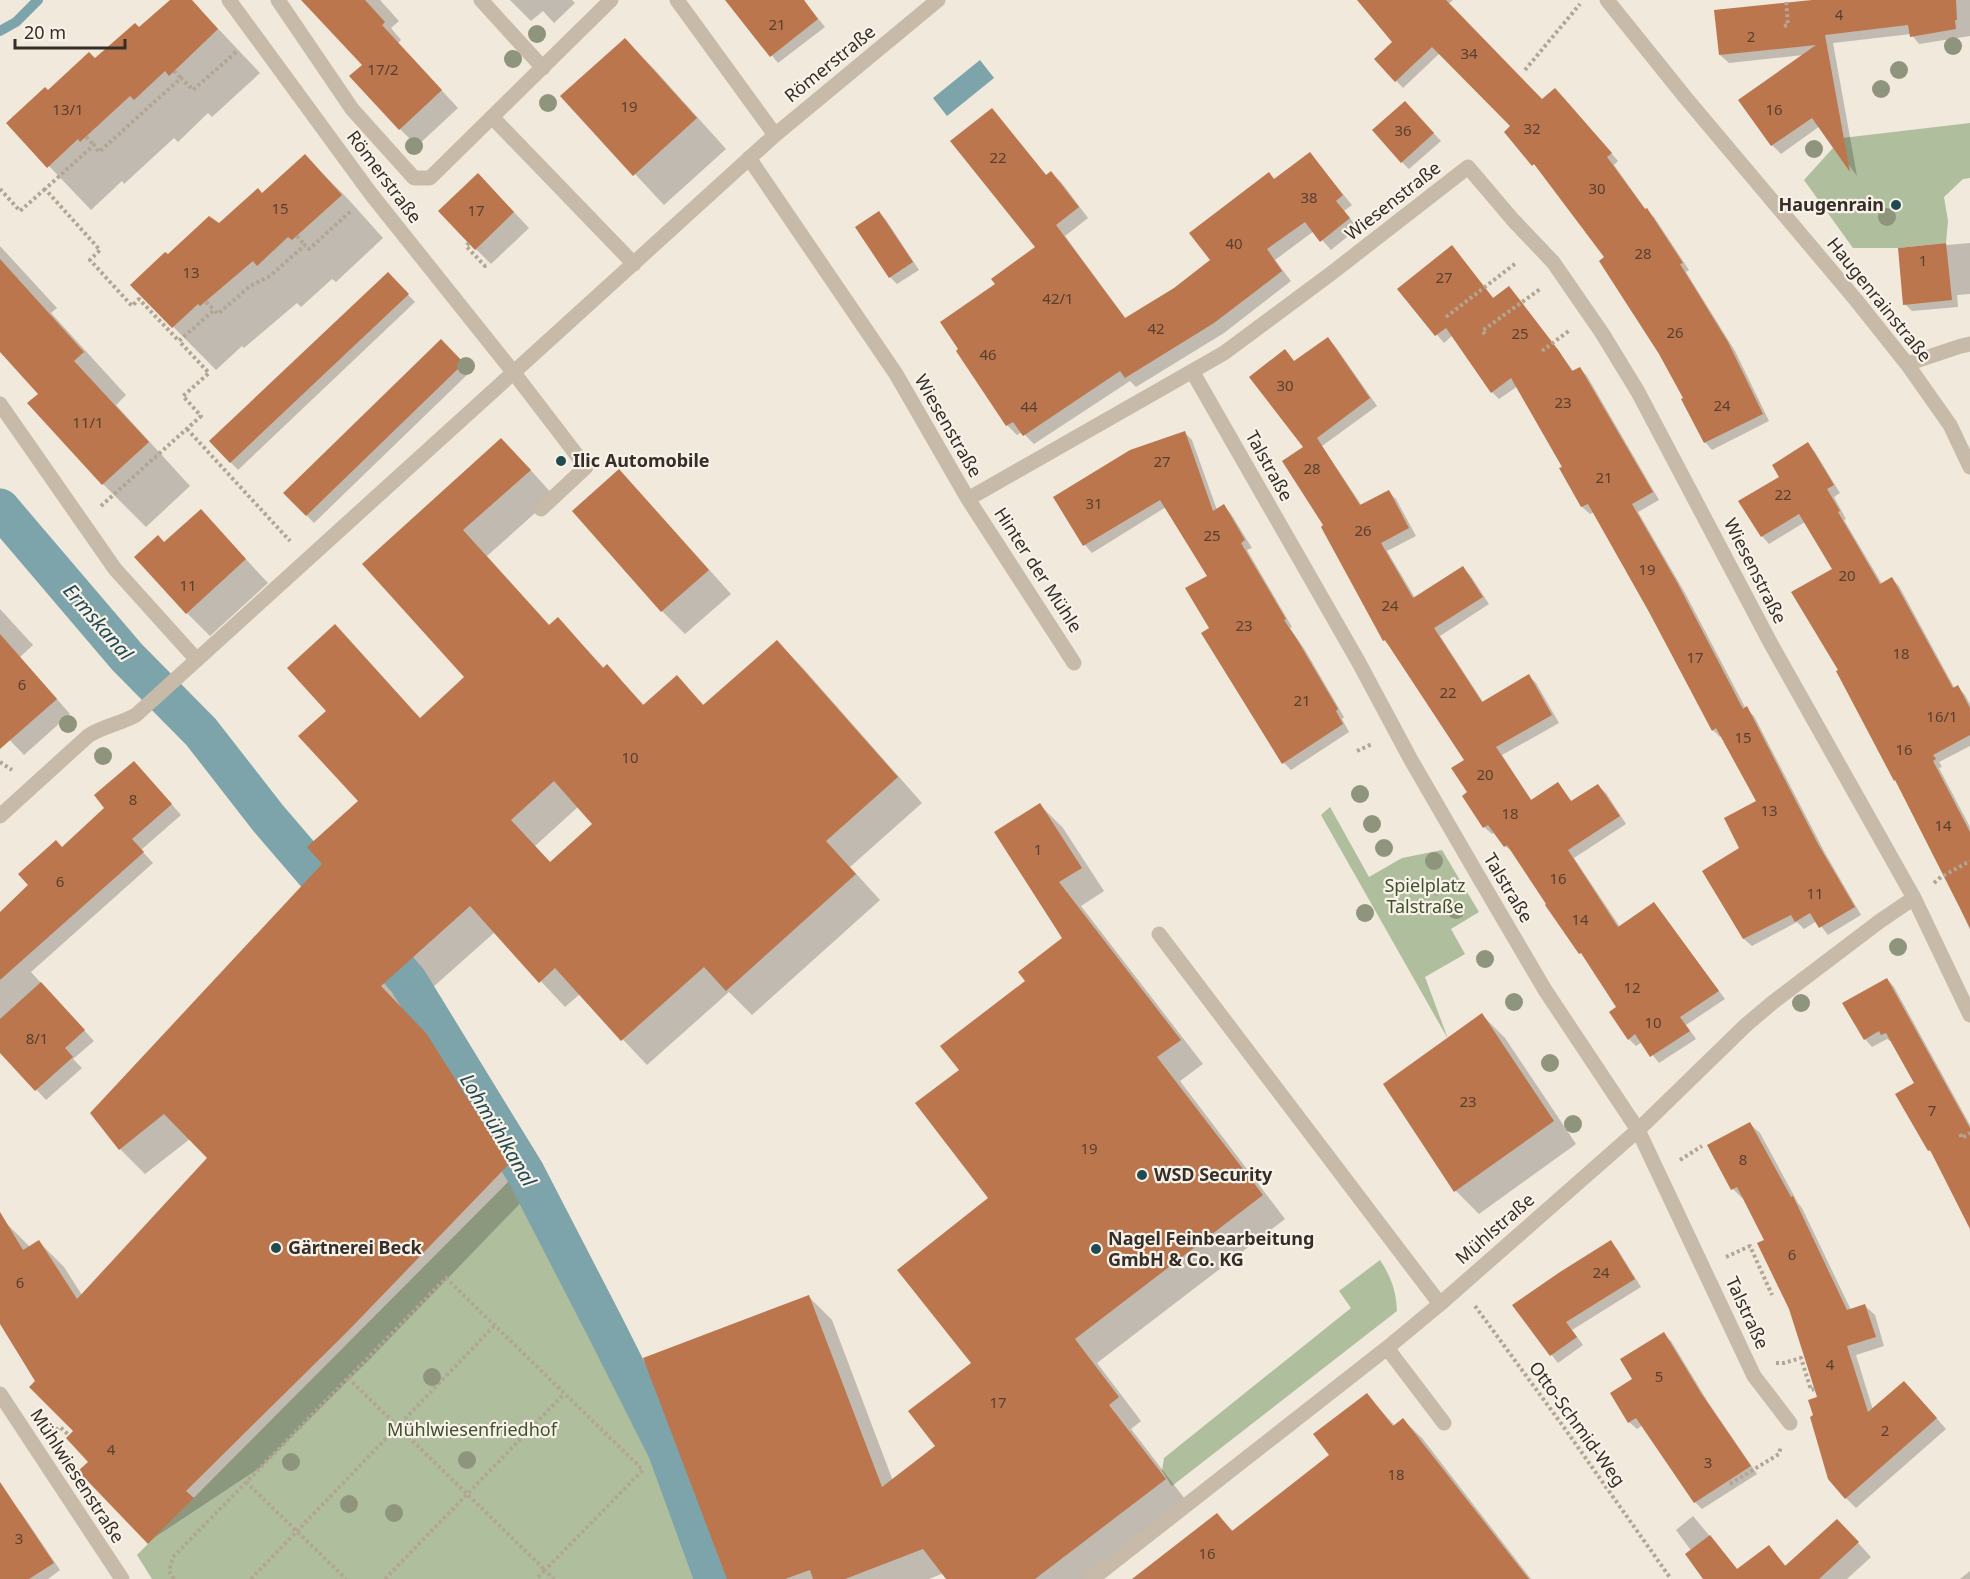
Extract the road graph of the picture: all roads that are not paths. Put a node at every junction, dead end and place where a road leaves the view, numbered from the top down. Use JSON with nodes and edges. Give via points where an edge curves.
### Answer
{"nodes":[{"id":1,"x":229,"y":0,"type":"edge"},
{"id":2,"x":278,"y":0,"type":"edge"},
{"id":3,"x":481,"y":0,"type":"edge"},
{"id":4,"x":611,"y":0,"type":"edge"},
{"id":5,"x":676,"y":0,"type":"edge"},
{"id":6,"x":939,"y":0,"type":"edge"},
{"id":7,"x":1607,"y":0,"type":"edge"},
{"id":8,"x":543,"y":68,"type":"junction"},
{"id":9,"x":493,"y":118,"type":"junction"},
{"id":10,"x":775,"y":135,"type":"junction"},
{"id":11,"x":749,"y":158,"type":"junction"},
{"id":12,"x":634,"y":264,"type":"junction"},
{"id":13,"x":1970,"y":344,"type":"edge"},
{"id":14,"x":1907,"y":364,"type":"junction"},
{"id":15,"x":1192,"y":371,"type":"junction"},
{"id":16,"x":514,"y":373,"type":"junction"},
{"id":17,"x":0,"y":404,"type":"edge"},
{"id":18,"x":1970,"y":467,"type":"edge"},
{"id":19,"x":968,"y":499,"type":"junction"},
{"id":20,"x":541,"y":508,"type":"dead end"},
{"id":21,"x":197,"y":660,"type":"junction"},
{"id":22,"x":1074,"y":663,"type":"dead end"},
{"id":23,"x":0,"y":816,"type":"edge"},
{"id":24,"x":1914,"y":898,"type":"junction"},
{"id":25,"x":1159,"y":934,"type":"dead end"},
{"id":26,"x":1970,"y":1016,"type":"edge"},
{"id":27,"x":1638,"y":1130,"type":"junction"},
{"id":28,"x":1440,"y":1304,"type":"junction"},
{"id":29,"x":1387,"y":1347,"type":"junction"},
{"id":30,"x":0,"y":1394,"type":"edge"},
{"id":31,"x":1444,"y":1423,"type":"dead end"},
{"id":32,"x":1790,"y":1424,"type":"road end"},
{"id":33,"x":122,"y":1579,"type":"edge"},
{"id":34,"x":1092,"y":1579,"type":"edge"}],
"edges":[{"from":1,"to":16,"type":"street","name":"Römerstraße","via":[[371,194]]},
{"from":2,"to":9,"type":"street","name":"Römerstraße","via":[[352,108],[414,178],[430,178]]},
{"from":3,"to":8,"type":"street"},
{"from":4,"to":8,"type":"street","name":"Römerstraße"},
{"from":5,"to":10,"type":"street"},
{"from":6,"to":10,"type":"street","name":"Römerstraße"},
{"from":7,"to":14,"type":"street","name":"Haugenrainstraße"},
{"from":8,"to":9,"type":"street","name":"Römerstraße"},
{"from":9,"to":12,"type":"street"},
{"from":10,"to":11,"type":"street","name":"Römerstraße"},
{"from":11,"to":12,"type":"street","name":"Römerstraße"},
{"from":11,"to":19,"type":"street","name":"Wiesenstraße","via":[[896,374]]},
{"from":12,"to":16,"type":"street","name":"Römerstraße"},
{"from":13,"to":14,"type":"street"},
{"from":14,"to":18,"type":"street","name":"Haugenrainstraße","via":[[1950,425]]},
{"from":15,"to":19,"type":"street","name":"Wiesenstraße"},
{"from":15,"to":24,"type":"street","name":"Wiesenstraße","via":[[1224,353],[1468,167],[1562,274],[1590,314],[1645,405],[1771,644]]},
{"from":15,"to":27,"type":"street","name":"Talstraße","via":[[1545,990]]},
{"from":16,"to":20,"type":"street","via":[[586,467]]},
{"from":16,"to":21,"type":"street","name":"Römerstraße"},
{"from":17,"to":21,"type":"street","via":[[116,569]]},
{"from":19,"to":22,"type":"street","name":"Hinter der Mühle"},
{"from":21,"to":23,"type":"street","name":"Römerstraße","via":[[136,715],[88,736]]},
{"from":24,"to":26,"type":"street","name":"Wiesenstraße"},
{"from":24,"to":27,"type":"street","name":"Mühlstraße","via":[[1772,1003]]},
{"from":25,"to":28,"type":"street"},
{"from":27,"to":28,"type":"street","name":"Mühlstraße"},
{"from":27,"to":32,"type":"street","name":"Talstraße","via":[[1754,1376]]},
{"from":28,"to":29,"type":"street","name":"Mühlstraße"},
{"from":29,"to":31,"type":"street"},
{"from":29,"to":34,"type":"street","name":"Mühlstraße"},
{"from":30,"to":33,"type":"street","name":"Mühlwiesenstraße"}]}
